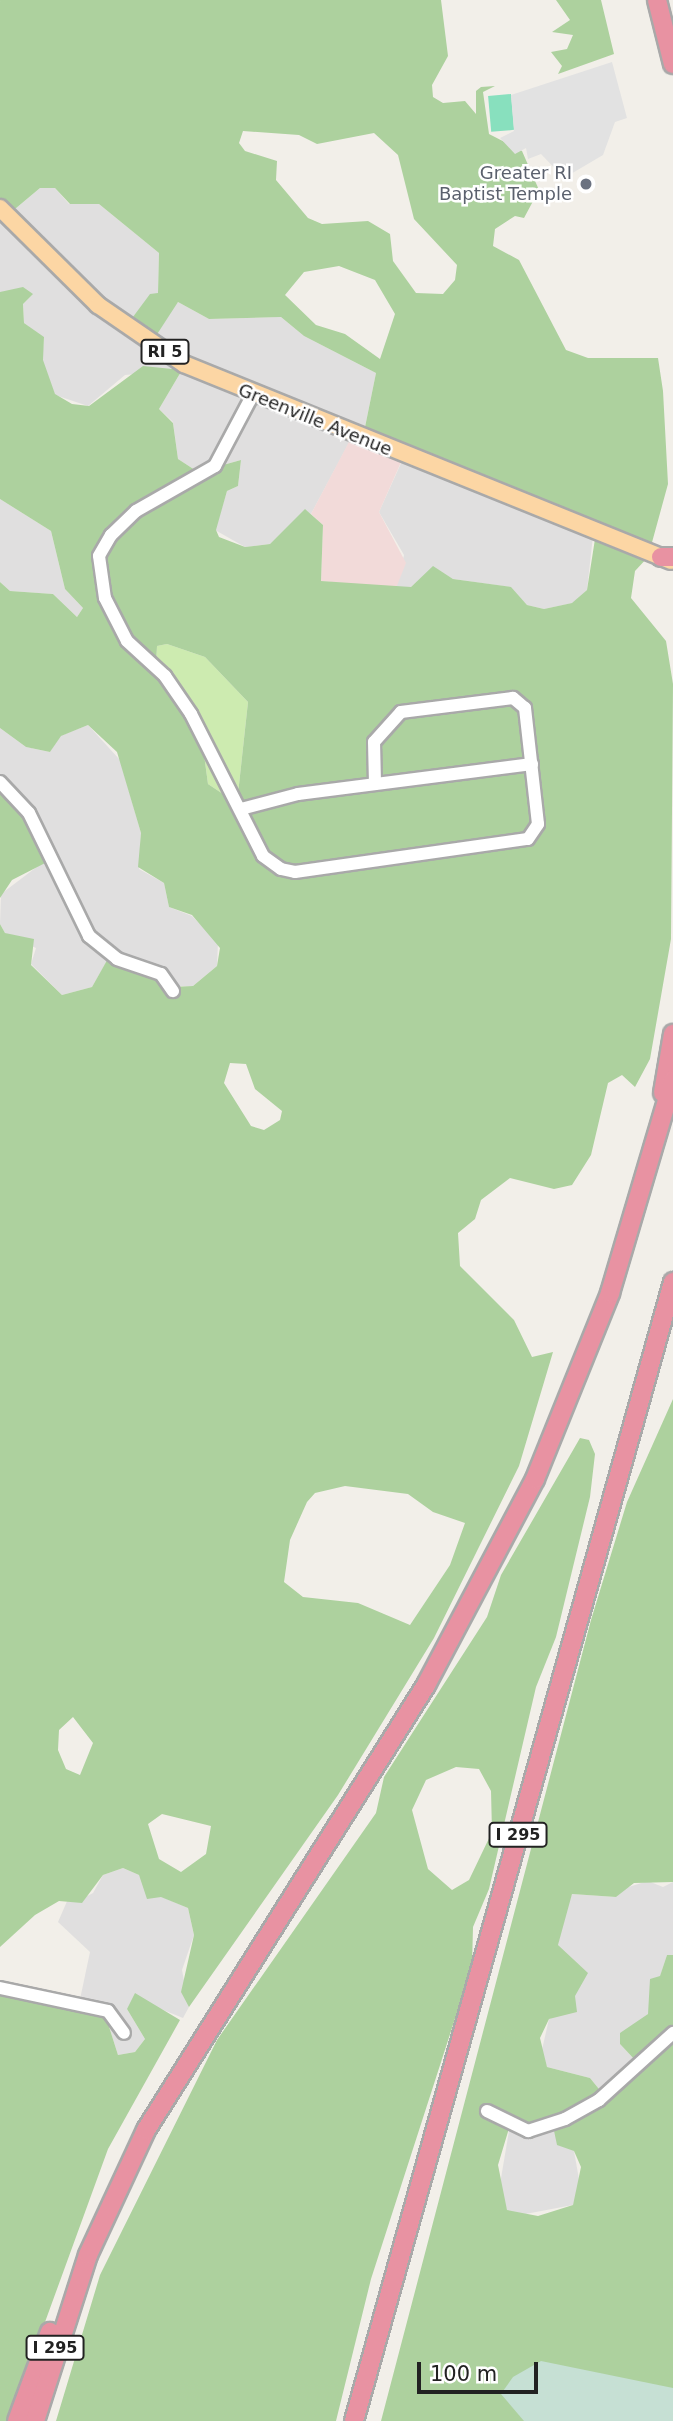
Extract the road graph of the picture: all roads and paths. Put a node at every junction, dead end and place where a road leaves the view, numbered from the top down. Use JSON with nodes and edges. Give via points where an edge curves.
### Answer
{"nodes":[{"id":1,"x":657,"y":0,"type":"edge"},
{"id":2,"x":673,"y":64,"type":"edge"},
{"id":3,"x":0,"y":208,"type":"edge"},
{"id":4,"x":252,"y":397,"type":"junction"},
{"id":5,"x":669,"y":558,"type":"edge"},
{"id":6,"x":532,"y":764,"type":"junction"},
{"id":7,"x":0,"y":782,"type":"edge"},
{"id":8,"x":375,"y":784,"type":"junction"},
{"id":9,"x":241,"y":809,"type":"junction"},
{"id":10,"x":173,"y":991,"type":"dead end"},
{"id":11,"x":673,"y":1034,"type":"edge"},
{"id":12,"x":673,"y":1080,"type":"edge"},
{"id":13,"x":654,"y":1154,"type":"junction"},
{"id":14,"x":673,"y":1282,"type":"edge"},
{"id":15,"x":0,"y":1988,"type":"edge"},
{"id":16,"x":124,"y":2033,"type":"dead end"},
{"id":17,"x":673,"y":2034,"type":"edge"},
{"id":18,"x":487,"y":2111,"type":"dead end"},
{"id":19,"x":80,"y":2276,"type":"junction"},
{"id":20,"x":17,"y":2421,"type":"edge"},
{"id":21,"x":35,"y":2421,"type":"edge"},
{"id":22,"x":355,"y":2421,"type":"edge"}],
"edges":[{"from":1,"to":2,"type":"highway"},
{"from":3,"to":4,"type":"main road","name":"Greenville Avenue","number":"RI 5","via":[[130,330]]},
{"from":4,"to":5,"type":"main road","name":"Greenville Avenue","number":"RI 5"},
{"from":4,"to":9,"type":"street","via":[[215,466],[136,511],[111,535],[98,572],[127,641],[165,676]]},
{"from":6,"to":8,"type":"street"},
{"from":6,"to":8,"type":"street","via":[[524,708],[513,698],[408,709],[374,742]]},
{"from":6,"to":9,"type":"street","via":[[538,816],[528,839],[295,872],[263,856]]},
{"from":7,"to":10,"type":"street","via":[[27,808],[89,936],[117,959],[161,974]]},
{"from":8,"to":9,"type":"street","via":[[263,799]]},
{"from":11,"to":13,"type":"highway"},
{"from":12,"to":13,"type":"highway","number":"I 295"},
{"from":13,"to":19,"type":"highway","number":"I 295","via":[[580,1372],[497,1558],[401,1727],[170,2088]]},
{"from":14,"to":22,"type":"highway","number":"I 295"},
{"from":15,"to":16,"type":"street","via":[[108,2011]]},
{"from":17,"to":18,"type":"street","via":[[599,2100],[565,2119],[527,2131]]},
{"from":19,"to":20,"type":"highway","via":[[47,2338]]},
{"from":19,"to":21,"type":"highway","number":"I 295"}]}
